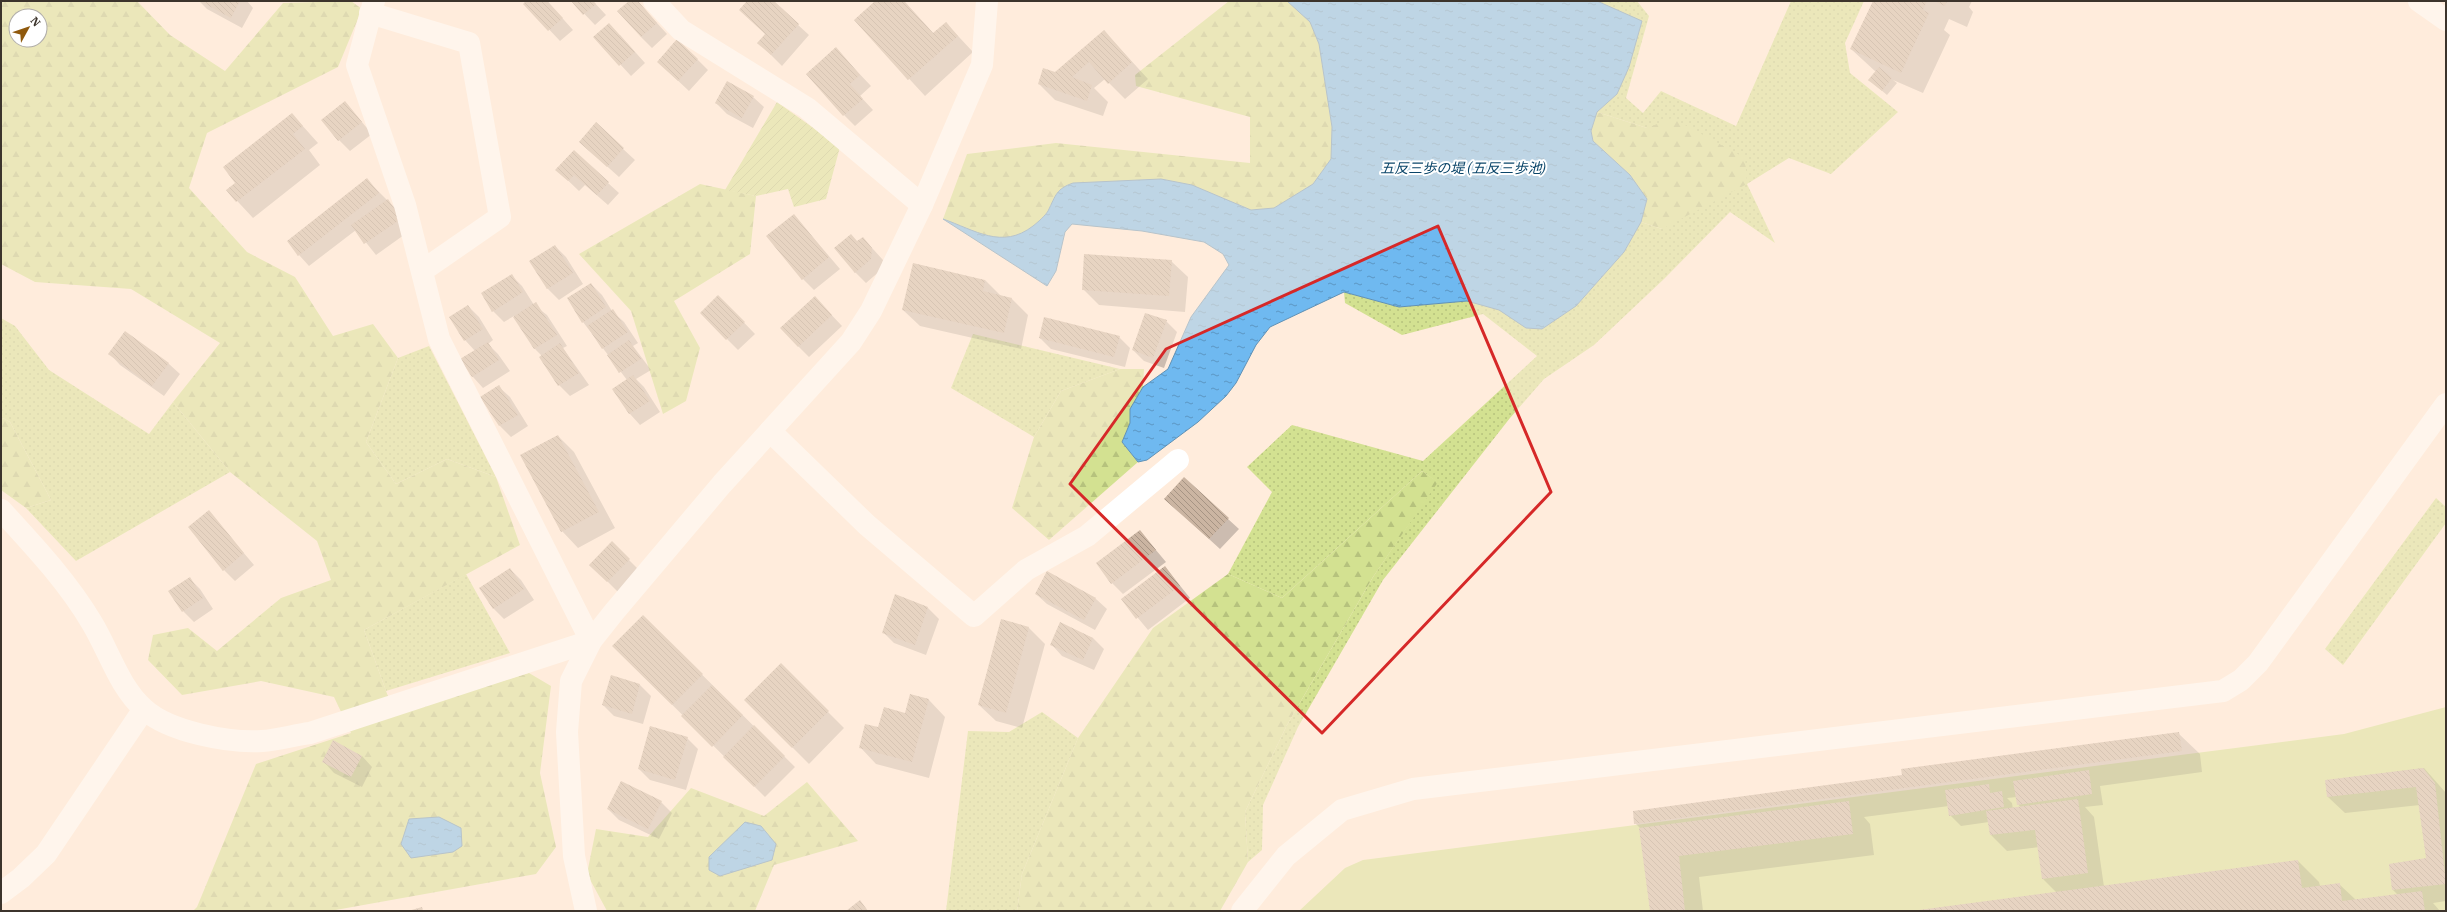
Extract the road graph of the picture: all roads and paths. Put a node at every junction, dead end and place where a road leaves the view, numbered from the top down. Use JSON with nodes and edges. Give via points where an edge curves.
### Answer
{"nodes":[{"id":1,"x":654,"y":1,"type":"edge"},
{"id":2,"x":987,"y":1,"type":"edge"},
{"id":3,"x":2419,"y":1,"type":"edge"},
{"id":4,"x":372,"y":7,"type":"edge"},
{"id":5,"x":2446,"y":20,"type":"edge"},
{"id":6,"x":922,"y":205,"type":"junction"},
{"id":7,"x":422,"y":271,"type":"junction"},
{"id":8,"x":2446,"y":404,"type":"edge"},
{"id":9,"x":770,"y":431,"type":"junction"},
{"id":10,"x":1178,"y":460,"type":"dead end"},
{"id":11,"x":1,"y":510,"type":"edge"},
{"id":12,"x":591,"y":641,"type":"junction"},
{"id":13,"x":144,"y":710,"type":"junction"},
{"id":14,"x":1,"y":893,"type":"edge"},
{"id":15,"x":586,"y":911,"type":"edge"},
{"id":16,"x":1242,"y":911,"type":"edge"}],
"edges":[{"from":1,"to":6,"type":"main road","via":[[681,30],[807,108]]},
{"from":2,"to":6,"type":"main road","via":[[982,65]]},
{"from":3,"to":5,"type":"main road"},
{"from":4,"to":7,"type":"main road","via":[[358,65],[405,205]]},
{"from":4,"to":7,"type":"main road","via":[[469,43],[500,218]]},
{"from":6,"to":9,"type":"main road","via":[[871,311],[851,342]]},
{"from":7,"to":12,"type":"main road","via":[[439,339]]},
{"from":8,"to":16,"type":"main road","via":[[2258,663],[2241,680],[2223,691],[1413,790],[1342,810],[1286,856]]},
{"from":9,"to":10,"type":"main road","via":[[867,525],[974,616],[1026,570],[1087,536]]},
{"from":9,"to":12,"type":"main road","via":[[722,484]]},
{"from":11,"to":13,"type":"main road","via":[[55,569],[92,624],[123,682]]},
{"from":12,"to":13,"type":"main road","via":[[310,733],[262,741],[221,738],[176,728]]},
{"from":12,"to":15,"type":"main road","via":[[571,681],[567,732],[574,856]]},
{"from":13,"to":14,"type":"main road","via":[[46,854]]}]}
